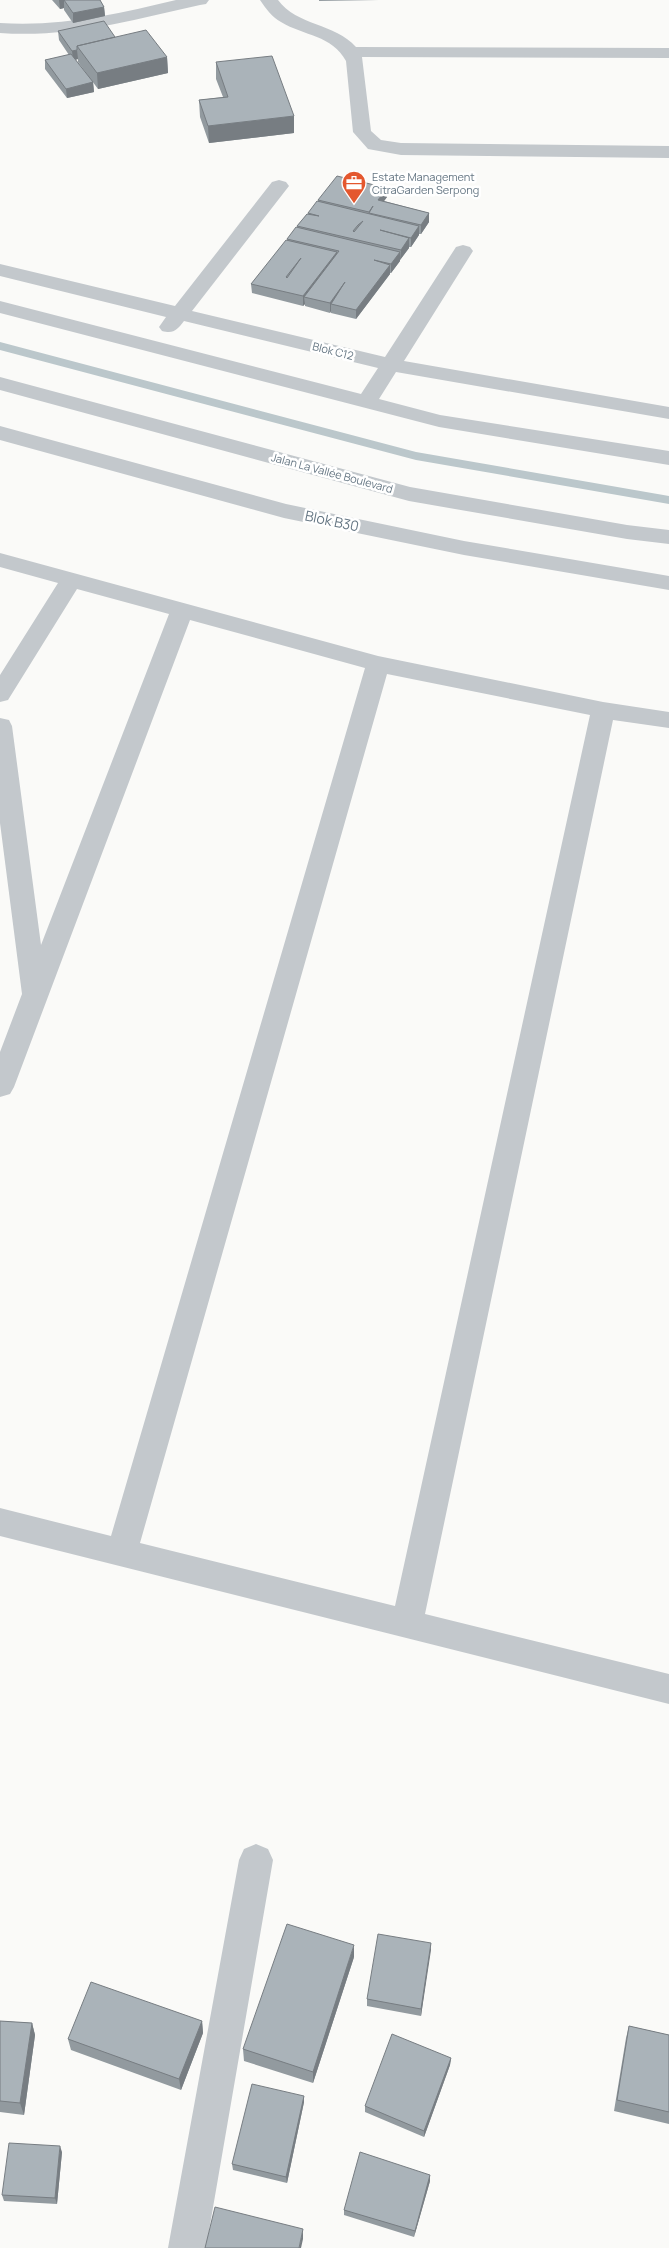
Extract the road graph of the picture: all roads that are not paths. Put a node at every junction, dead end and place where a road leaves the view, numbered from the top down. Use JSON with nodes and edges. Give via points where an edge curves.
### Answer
{"nodes":[{"id":1,"x":200,"y":0,"type":"edge"},
{"id":2,"x":269,"y":0,"type":"edge"},
{"id":3,"x":0,"y":28,"type":"edge"},
{"id":4,"x":352,"y":52,"type":"junction"},
{"id":5,"x":669,"y":53,"type":"edge"},
{"id":6,"x":669,"y":152,"type":"edge"},
{"id":7,"x":279,"y":186,"type":"dead end"},
{"id":8,"x":463,"y":251,"type":"dead end"},
{"id":9,"x":0,"y":270,"type":"edge"},
{"id":10,"x":0,"y":307,"type":"edge"},
{"id":11,"x":179,"y":314,"type":"junction"},
{"id":12,"x":154,"y":346,"type":"junction"},
{"id":13,"x":391,"y":365,"type":"junction"},
{"id":14,"x":0,"y":383,"type":"edge"},
{"id":15,"x":367,"y":402,"type":"junction"},
{"id":16,"x":669,"y":413,"type":"edge"},
{"id":17,"x":0,"y":433,"type":"edge"},
{"id":18,"x":669,"y":458,"type":"edge"},
{"id":19,"x":669,"y":537,"type":"edge"},
{"id":20,"x":0,"y":560,"type":"edge"},
{"id":21,"x":71,"y":580,"type":"junction"},
{"id":22,"x":669,"y":583,"type":"edge"},
{"id":23,"x":182,"y":610,"type":"junction"},
{"id":24,"x":378,"y":664,"type":"junction"},
{"id":25,"x":0,"y":694,"type":"edge"},
{"id":26,"x":603,"y":710,"type":"junction"},
{"id":27,"x":669,"y":720,"type":"edge"},
{"id":28,"x":0,"y":726,"type":"edge"},
{"id":29,"x":35,"y":996,"type":"junction"},
{"id":30,"x":0,"y":1087,"type":"edge"},
{"id":31,"x":0,"y":1522,"type":"edge"},
{"id":32,"x":122,"y":1553,"type":"junction"},
{"id":33,"x":407,"y":1624,"type":"junction"},
{"id":34,"x":669,"y":1689,"type":"edge"},
{"id":35,"x":256,"y":1860,"type":"dead end"},
{"id":36,"x":187,"y":2248,"type":"edge"}],
"edges":[{"from":1,"to":3,"type":"street","via":[[62,29],[24,31]]},
{"from":2,"to":4,"type":"street","via":[[273,8],[344,42]]},
{"from":4,"to":5,"type":"street"},
{"from":4,"to":6,"type":"street","via":[[362,132],[375,145],[401,149]]},
{"from":7,"to":11,"type":"street"},
{"from":8,"to":13,"type":"street"},
{"from":9,"to":11,"type":"street","name":"Blok C12"},
{"from":10,"to":12,"type":"street"},
{"from":11,"to":12,"type":"street"},
{"from":11,"to":13,"type":"street","name":"Blok C12"},
{"from":12,"to":15,"type":"street"},
{"from":13,"to":15,"type":"street"},
{"from":13,"to":16,"type":"street","name":"Blok C12"},
{"from":14,"to":19,"type":"street","name":"Jalan La Vallée Boulevard","via":[[409,494]]},
{"from":15,"to":18,"type":"street","via":[[439,421]]},
{"from":17,"to":22,"type":"street","name":"Blok B30","via":[[284,511],[464,548]]},
{"from":20,"to":21,"type":"street"},
{"from":21,"to":23,"type":"street"},
{"from":21,"to":25,"type":"street"},
{"from":23,"to":24,"type":"street"},
{"from":23,"to":29,"type":"street"},
{"from":24,"to":26,"type":"street"},
{"from":24,"to":32,"type":"street"},
{"from":26,"to":27,"type":"street"},
{"from":26,"to":33,"type":"street"},
{"from":28,"to":29,"type":"street"},
{"from":29,"to":30,"type":"street"},
{"from":31,"to":32,"type":"street"},
{"from":32,"to":33,"type":"street"},
{"from":33,"to":34,"type":"street"},
{"from":35,"to":36,"type":"street"}]}
